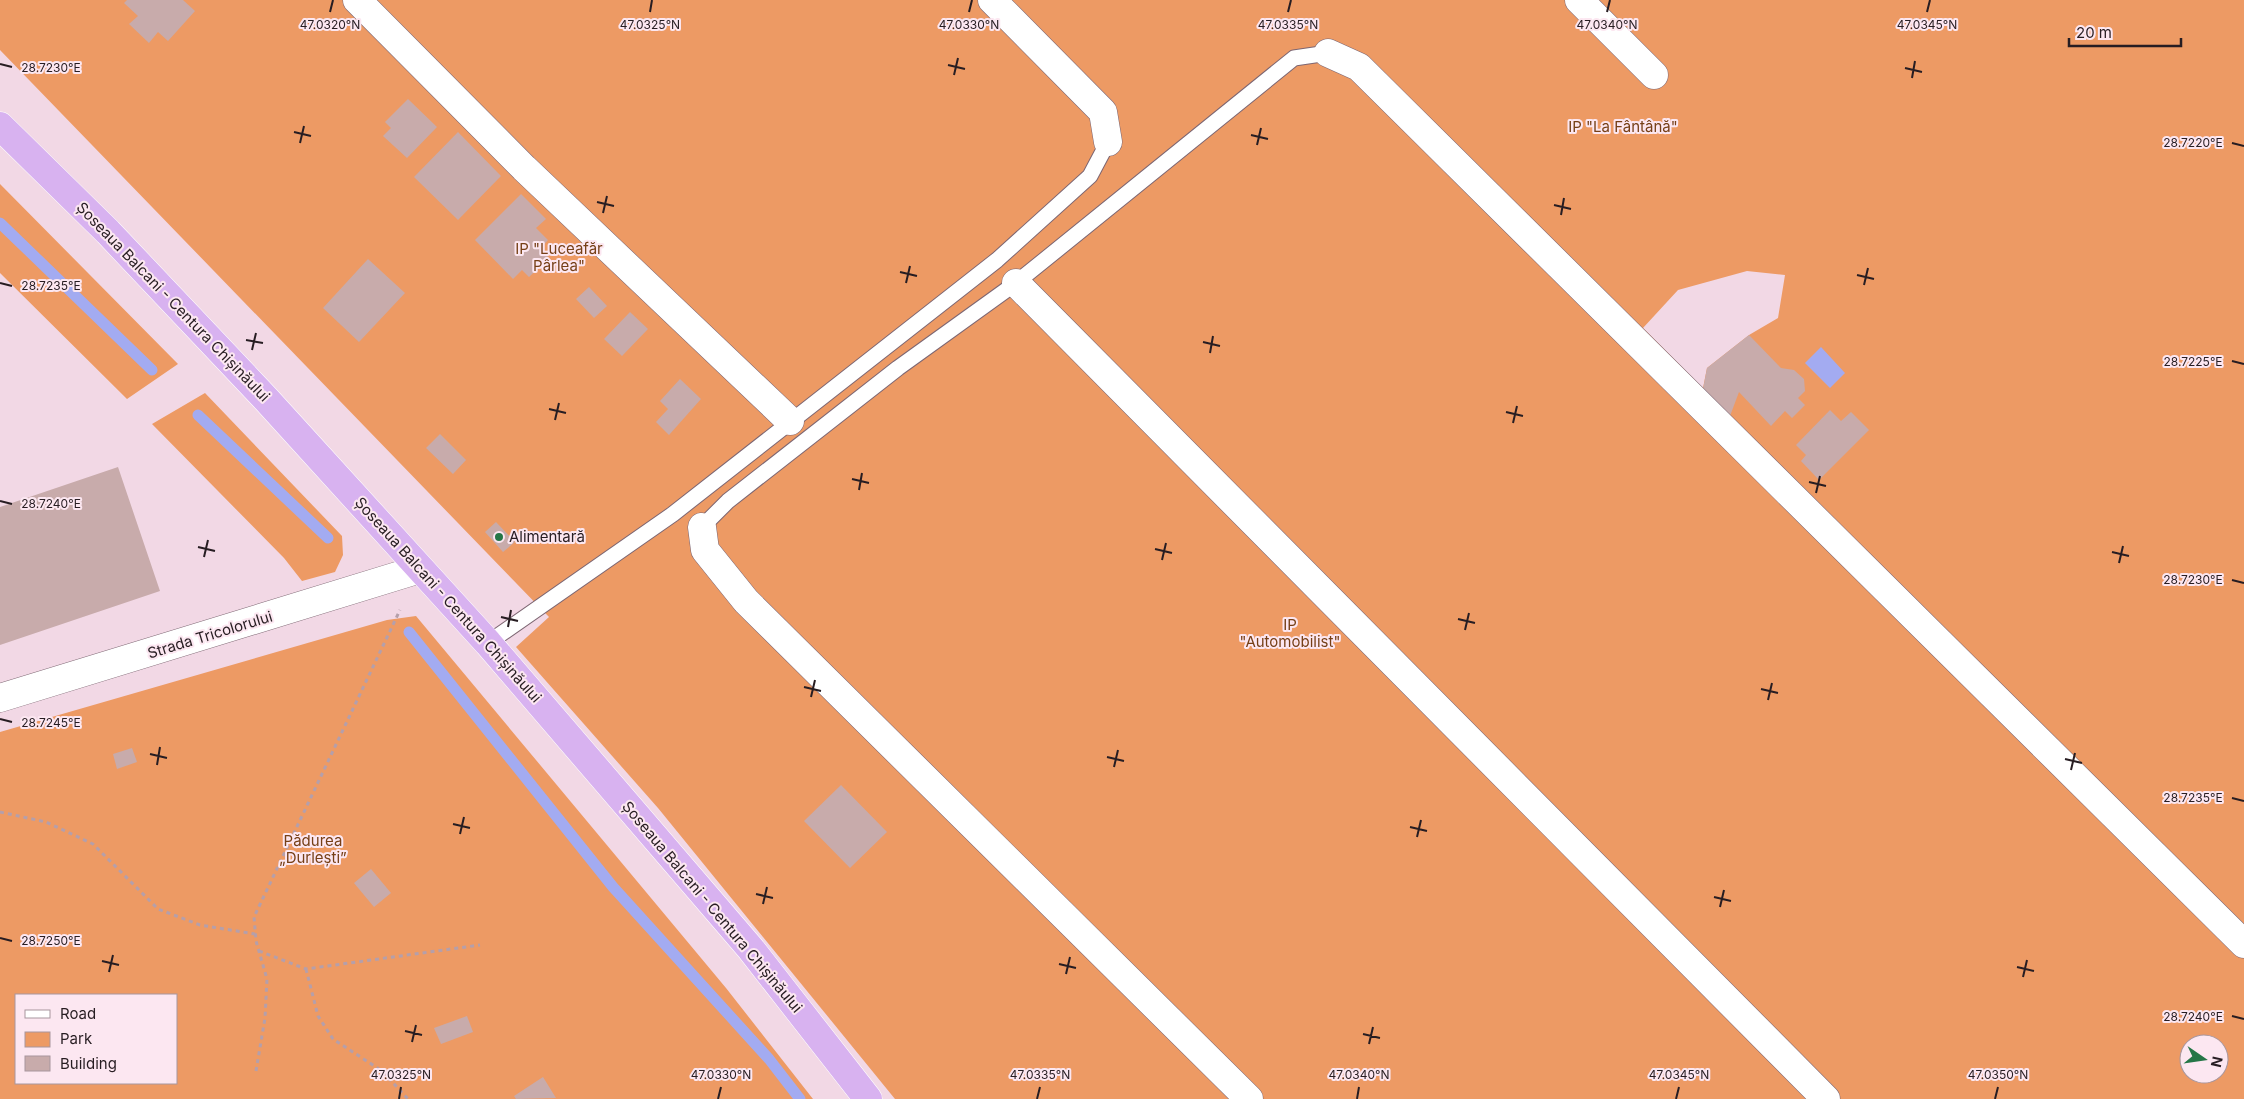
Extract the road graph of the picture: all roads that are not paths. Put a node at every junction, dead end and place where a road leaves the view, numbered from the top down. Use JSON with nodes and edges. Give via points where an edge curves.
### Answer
{"nodes":[{"id":1,"x":357,"y":0,"type":"edge"},
{"id":2,"x":992,"y":0,"type":"edge"},
{"id":3,"x":1579,"y":0,"type":"edge"},
{"id":4,"x":1328,"y":53,"type":"joint"},
{"id":5,"x":1654,"y":75,"type":"dead end"},
{"id":6,"x":0,"y":126,"type":"edge"},
{"id":7,"x":1108,"y":142,"type":"joint"},
{"id":8,"x":1016,"y":283,"type":"junction"},
{"id":9,"x":790,"y":421,"type":"junction"},
{"id":10,"x":702,"y":527,"type":"joint"},
{"id":11,"x":420,"y":569,"type":"junction"},
{"id":12,"x":488,"y":643,"type":"junction"},
{"id":13,"x":0,"y":698,"type":"edge"},
{"id":14,"x":2244,"y":944,"type":"edge"},
{"id":15,"x":868,"y":1099,"type":"edge"},
{"id":16,"x":1249,"y":1099,"type":"edge"},
{"id":17,"x":1826,"y":1099,"type":"edge"}],
"edges":[{"from":1,"to":9,"type":"street","via":[[524,168]]},
{"from":2,"to":7,"type":"street","via":[[1104,112]]},
{"from":3,"to":5,"type":"street"},
{"from":4,"to":8,"type":"lane","via":[[1294,58]]},
{"from":4,"to":14,"type":"street","via":[[1359,67]]},
{"from":6,"to":11,"type":"highway","name":"Șoseaua Balcani - Centura Chișinăului","via":[[108,232]]},
{"from":7,"to":9,"type":"lane","via":[[1090,176],[997,260]]},
{"from":8,"to":10,"type":"lane","via":[[813,434],[728,501]]},
{"from":8,"to":17,"type":"street"},
{"from":9,"to":12,"type":"lane","via":[[673,514]]},
{"from":10,"to":16,"type":"street","via":[[706,550],[746,601]]},
{"from":11,"to":12,"type":"highway","name":"Șoseaua Balcani - Centura Chișinăului"},
{"from":11,"to":13,"type":"street","name":"Strada Tricolorului"},
{"from":12,"to":15,"type":"highway","name":"Șoseaua Balcani - Centura Chișinăului","via":[[750,948]]}]}
